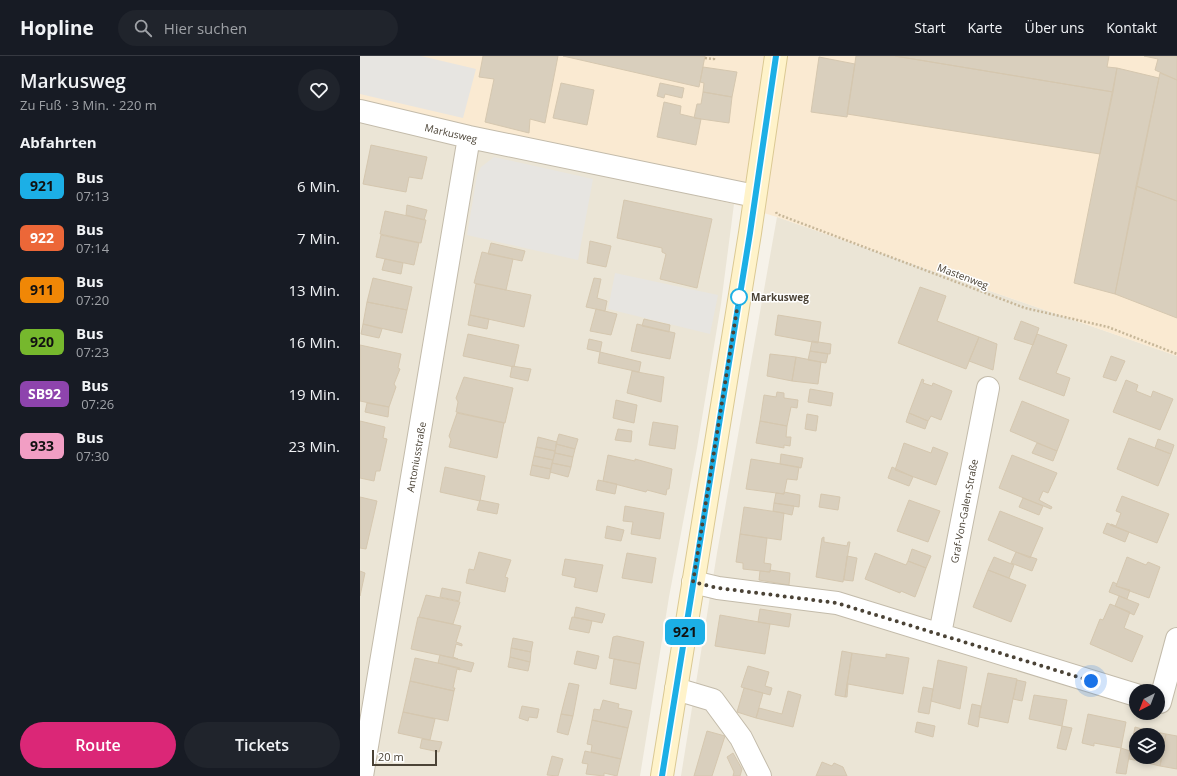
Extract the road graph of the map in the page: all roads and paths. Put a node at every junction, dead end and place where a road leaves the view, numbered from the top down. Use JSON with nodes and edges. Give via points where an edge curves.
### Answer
{"nodes":[{"id":1,"x":714,"y":56,"type":"edge"},
{"id":2,"x":776,"y":56,"type":"edge"},
{"id":3,"x":705,"y":58,"type":"dead end"},
{"id":4,"x":360,"y":111,"type":"edge"},
{"id":5,"x":469,"y":137,"type":"junction"},
{"id":6,"x":755,"y":196,"type":"junction"},
{"id":7,"x":1177,"y":354,"type":"edge"},
{"id":8,"x":988,"y":388,"type":"dead end"},
{"id":9,"x":693,"y":582,"type":"junction"},
{"id":10,"x":940,"y":634,"type":"junction"},
{"id":11,"x":1177,"y":639,"type":"edge"},
{"id":12,"x":676,"y":689,"type":"junction"},
{"id":13,"x":1129,"y":693,"type":"edge"},
{"id":14,"x":1165,"y":704,"type":"edge"},
{"id":15,"x":362,"y":776,"type":"edge"},
{"id":16,"x":662,"y":776,"type":"edge"},
{"id":17,"x":760,"y":776,"type":"edge"}],
"edges":[{"from":1,"to":3,"type":"path","via":[[714,59]]},
{"from":2,"to":6,"type":"street"},
{"from":4,"to":5,"type":"street","name":"Markusweg"},
{"from":5,"to":6,"type":"street","name":"Markusweg"},
{"from":5,"to":15,"type":"street","name":"Antoniusstraße"},
{"from":6,"to":7,"type":"path","name":"Mastenweg","via":[[770,200],[777,214],[1025,308],[1108,328]]},
{"from":6,"to":9,"type":"street"},
{"from":8,"to":10,"type":"street","name":"Graf-Von-Galen-Straße"},
{"from":9,"to":10,"type":"street","via":[[718,588],[837,603]]},
{"from":9,"to":12,"type":"street"},
{"from":10,"to":13,"type":"street"},
{"from":11,"to":14,"type":"street"},
{"from":12,"to":16,"type":"street"},
{"from":12,"to":17,"type":"street","via":[[713,700],[741,738]]}]}
